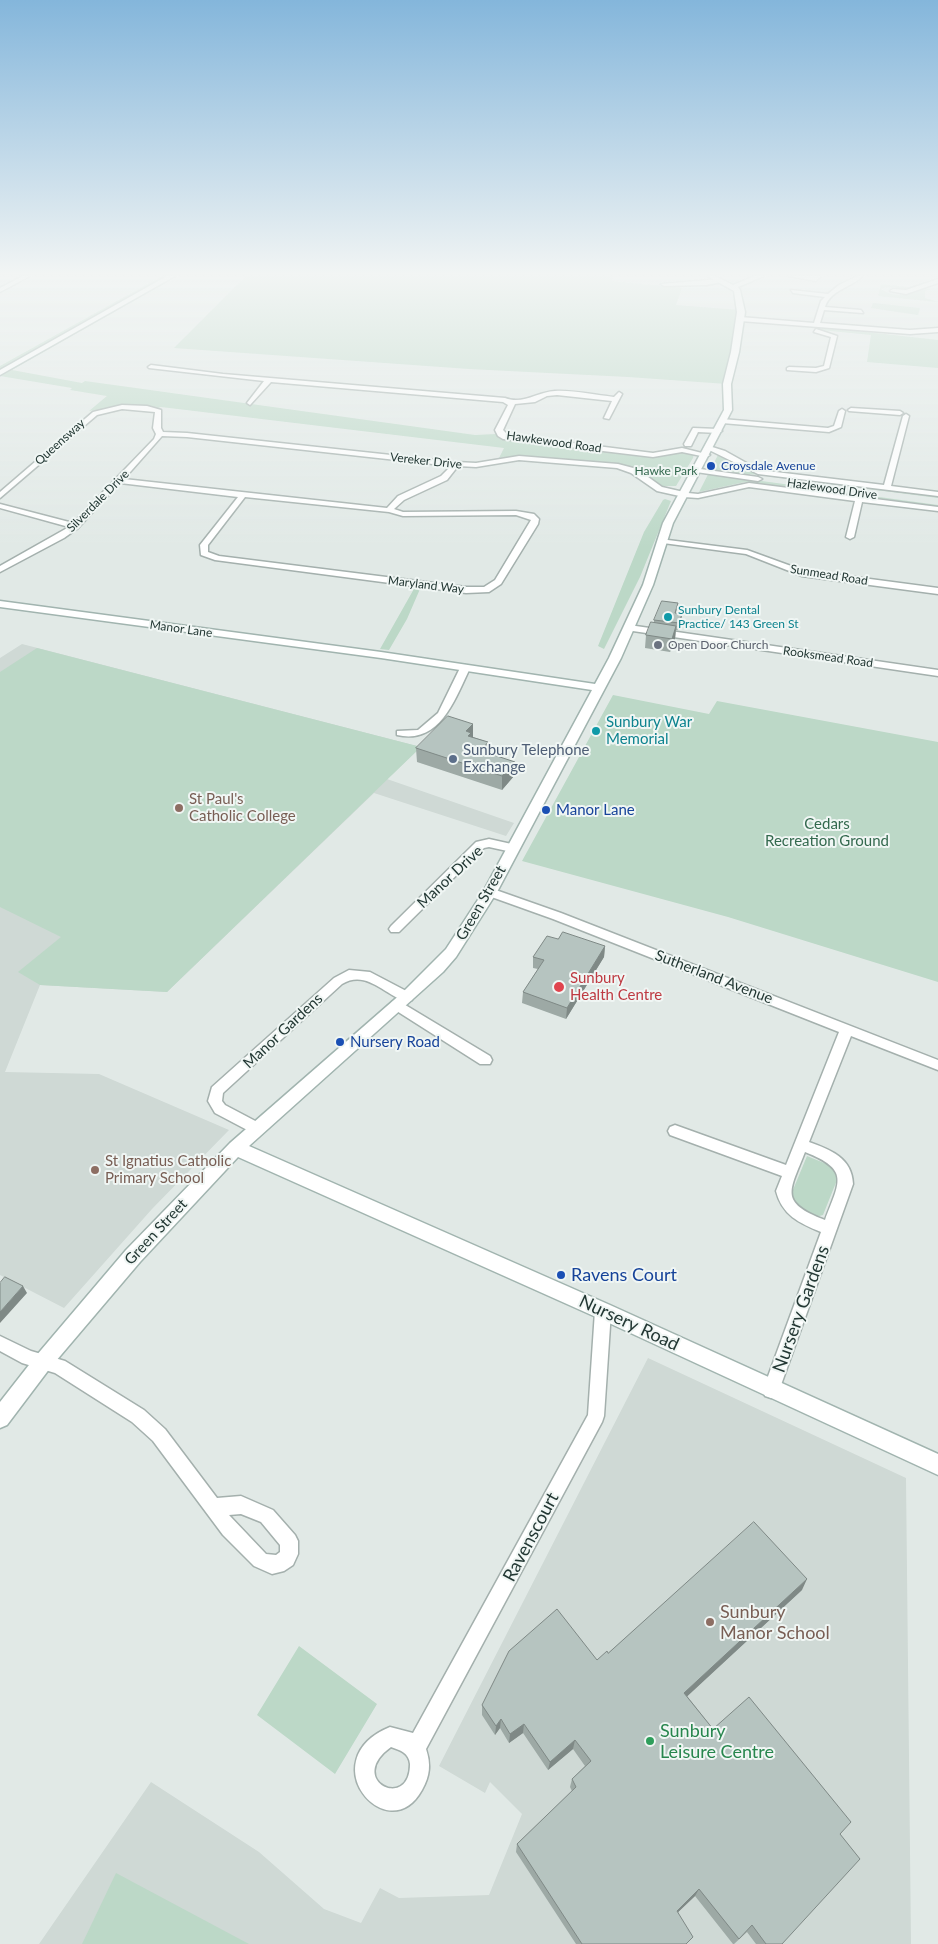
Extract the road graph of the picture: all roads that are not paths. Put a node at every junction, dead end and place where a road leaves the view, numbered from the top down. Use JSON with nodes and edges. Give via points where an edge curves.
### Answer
{"nodes":[{"id":1,"x":11,"y":367,"type":"edge"},
{"id":2,"x":151,"y":367,"type":"dead end"},
{"id":3,"x":731,"y":367,"type":"edge"},
{"id":4,"x":827,"y":367,"type":"edge"},
{"id":5,"x":789,"y":369,"type":"dead end"},
{"id":6,"x":0,"y":373,"type":"edge"},
{"id":7,"x":269,"y":380,"type":"junction"},
{"id":8,"x":510,"y":402,"type":"junction"},
{"id":9,"x":250,"y":403,"type":"dead end"},
{"id":10,"x":598,"y":413,"type":"dead end"},
{"id":11,"x":722,"y":421,"type":"junction"},
{"id":12,"x":718,"y":431,"type":"junction"},
{"id":13,"x":160,"y":434,"type":"junction"},
{"id":14,"x":688,"y":444,"type":"dead end"},
{"id":15,"x":707,"y":451,"type":"junction"},
{"id":16,"x":456,"y":464,"type":"junction"},
{"id":17,"x":696,"y":470,"type":"junction"},
{"id":18,"x":120,"y":481,"type":"junction"},
{"id":19,"x":887,"y":488,"type":"junction"},
{"id":20,"x":685,"y":494,"type":"junction"},
{"id":21,"x":938,"y":494,"type":"edge"},
{"id":22,"x":243,"y":495,"type":"junction"},
{"id":23,"x":0,"y":496,"type":"edge"},
{"id":24,"x":859,"y":500,"type":"junction"},
{"id":25,"x":938,"y":503,"type":"edge"},
{"id":26,"x":0,"y":506,"type":"edge"},
{"id":27,"x":938,"y":509,"type":"edge"},
{"id":28,"x":389,"y":510,"type":"junction"},
{"id":29,"x":75,"y":526,"type":"junction"},
{"id":30,"x":850,"y":537,"type":"dead end"},
{"id":31,"x":663,"y":541,"type":"junction"},
{"id":32,"x":0,"y":569,"type":"edge"},
{"id":33,"x":938,"y":591,"type":"edge"},
{"id":34,"x":0,"y":604,"type":"edge"},
{"id":35,"x":629,"y":628,"type":"junction"},
{"id":36,"x":465,"y":668,"type":"junction"},
{"id":37,"x":938,"y":673,"type":"edge"},
{"id":38,"x":599,"y":688,"type":"junction"},
{"id":39,"x":401,"y":733,"type":"dead end"},
{"id":40,"x":512,"y":848,"type":"junction"},
{"id":41,"x":490,"y":892,"type":"junction"},
{"id":42,"x":395,"y":929,"type":"dead end"},
{"id":43,"x":402,"y":1001,"type":"junction"},
{"id":44,"x":847,"y":1029,"type":"junction"},
{"id":45,"x":485,"y":1060,"type":"dead end"},
{"id":46,"x":938,"y":1065,"type":"edge"},
{"id":47,"x":256,"y":1128,"type":"junction"},
{"id":48,"x":675,"y":1130,"type":"dead end"},
{"id":49,"x":802,"y":1145,"type":"junction"},
{"id":50,"x":236,"y":1148,"type":"junction"},
{"id":51,"x":791,"y":1174,"type":"junction"},
{"id":52,"x":831,"y":1229,"type":"junction"},
{"id":53,"x":603,"y":1311,"type":"junction"},
{"id":54,"x":0,"y":1343,"type":"edge"},
{"id":55,"x":43,"y":1362,"type":"junction"},
{"id":56,"x":771,"y":1390,"type":"junction"},
{"id":57,"x":0,"y":1418,"type":"edge"},
{"id":58,"x":938,"y":1465,"type":"edge"},
{"id":59,"x":214,"y":1507,"type":"dead end"},
{"id":60,"x":416,"y":1750,"type":"dead end"}],
"edges":[{"from":1,"to":6,"type":"street"},
{"from":2,"to":7,"type":"street"},
{"from":3,"to":11,"type":"street","name":"Green Street","via":[[727,384],[728,410]]},
{"from":4,"to":5,"type":"street","via":[[810,371]]},
{"from":7,"to":8,"type":"street"},
{"from":7,"to":9,"type":"street"},
{"from":8,"to":10,"type":"street","via":[[535,400],[545,394],[557,393],[618,397],[608,416]]},
{"from":8,"to":15,"type":"street","name":"Hawkewood Road","via":[[512,404],[499,432],[506,436],[653,456],[682,450]]},
{"from":11,"to":12,"type":"street","name":"Green Street"},
{"from":11,"to":19,"type":"street","via":[[829,430],[836,427],[842,411],[835,407],[903,415]]},
{"from":12,"to":14,"type":"street","via":[[696,430]]},
{"from":12,"to":15,"type":"street","name":"Green Street"},
{"from":13,"to":16,"type":"street","name":"Vereker Drive"},
{"from":13,"to":18,"type":"street","name":"Silverdale Drive"},
{"from":13,"to":23,"type":"street","name":"Queensway","via":[[157,428],[162,409],[122,407],[95,413]]},
{"from":15,"to":17,"type":"street","name":"Green Street"},
{"from":15,"to":19,"type":"street","via":[[726,452],[758,472]]},
{"from":16,"to":20,"type":"street","name":"Vereker Drive","via":[[476,465],[519,458],[618,466],[634,471],[660,489]]},
{"from":16,"to":28,"type":"street","via":[[444,478],[402,498]]},
{"from":17,"to":20,"type":"street","name":"Green Street"},
{"from":17,"to":25,"type":"street","name":"Hazlewood Drive"},
{"from":18,"to":22,"type":"street","name":"Maryland Way"},
{"from":18,"to":29,"type":"street","name":"Silverdale Drive"},
{"from":19,"to":21,"type":"street"},
{"from":20,"to":24,"type":"street","via":[[698,496],[749,485]]},
{"from":20,"to":31,"type":"street","name":"Green Street","via":[[668,523]]},
{"from":22,"to":28,"type":"street","name":"Maryland Way"},
{"from":22,"to":28,"type":"street","name":"Maryland Way","via":[[204,545],[204,553],[218,558],[466,590],[486,590],[498,582],[535,519],[516,513],[403,514]]},
{"from":24,"to":27,"type":"street"},
{"from":24,"to":30,"type":"street"},
{"from":26,"to":29,"type":"street"},
{"from":29,"to":32,"type":"street","name":"Silverdale Drive"},
{"from":31,"to":33,"type":"street","name":"Sunmead Road","via":[[747,552],[802,573]]},
{"from":31,"to":35,"type":"street","name":"Green Street"},
{"from":34,"to":36,"type":"street","name":"Manor Lane"},
{"from":35,"to":37,"type":"street","name":"Rooksmead Road"},
{"from":35,"to":38,"type":"street","name":"Green Street"},
{"from":36,"to":38,"type":"street","name":"Manor Lane"},
{"from":36,"to":39,"type":"street","via":[[442,714],[420,733]]},
{"from":38,"to":40,"type":"street","name":"Green Street"},
{"from":40,"to":41,"type":"street","name":"Green Street"},
{"from":40,"to":42,"type":"street","name":"Manor Drive","via":[[489,843],[480,845]]},
{"from":41,"to":43,"type":"street","name":"Green Street","via":[[451,953]]},
{"from":41,"to":44,"type":"street","name":"Sutherland Avenue"},
{"from":43,"to":45,"type":"street","name":"Manor Gardens"},
{"from":43,"to":47,"type":"street","name":"Green Street"},
{"from":43,"to":47,"type":"street","name":"Manor Gardens","via":[[366,975],[349,974],[338,980],[218,1091],[215,1100],[220,1109]]},
{"from":44,"to":46,"type":"street","name":"Sutherland Avenue"},
{"from":44,"to":49,"type":"street","name":"Nursery Gardens"},
{"from":47,"to":50,"type":"street","name":"Green Street"},
{"from":48,"to":51,"type":"street"},
{"from":49,"to":51,"type":"street","name":"Nursery Gardens"},
{"from":49,"to":52,"type":"street","name":"Nursery Gardens","via":[[832,1157],[847,1177]]},
{"from":50,"to":53,"type":"street","name":"Nursery Road"},
{"from":50,"to":55,"type":"street","name":"Green Street","via":[[145,1242]]},
{"from":51,"to":52,"type":"street","name":"Nursery Gardens","via":[[783,1192],[788,1206],[804,1218]]},
{"from":52,"to":56,"type":"street","name":"Nursery Gardens"},
{"from":53,"to":56,"type":"street","name":"Nursery Road"},
{"from":53,"to":60,"type":"street","name":"Ravenscourt","via":[[596,1416]]},
{"from":54,"to":55,"type":"street"},
{"from":55,"to":57,"type":"street","name":"Green Street"},
{"from":55,"to":59,"type":"street","via":[[59,1366],[138,1416],[158,1435]]},
{"from":56,"to":58,"type":"street","name":"Nursery Road"}]}
